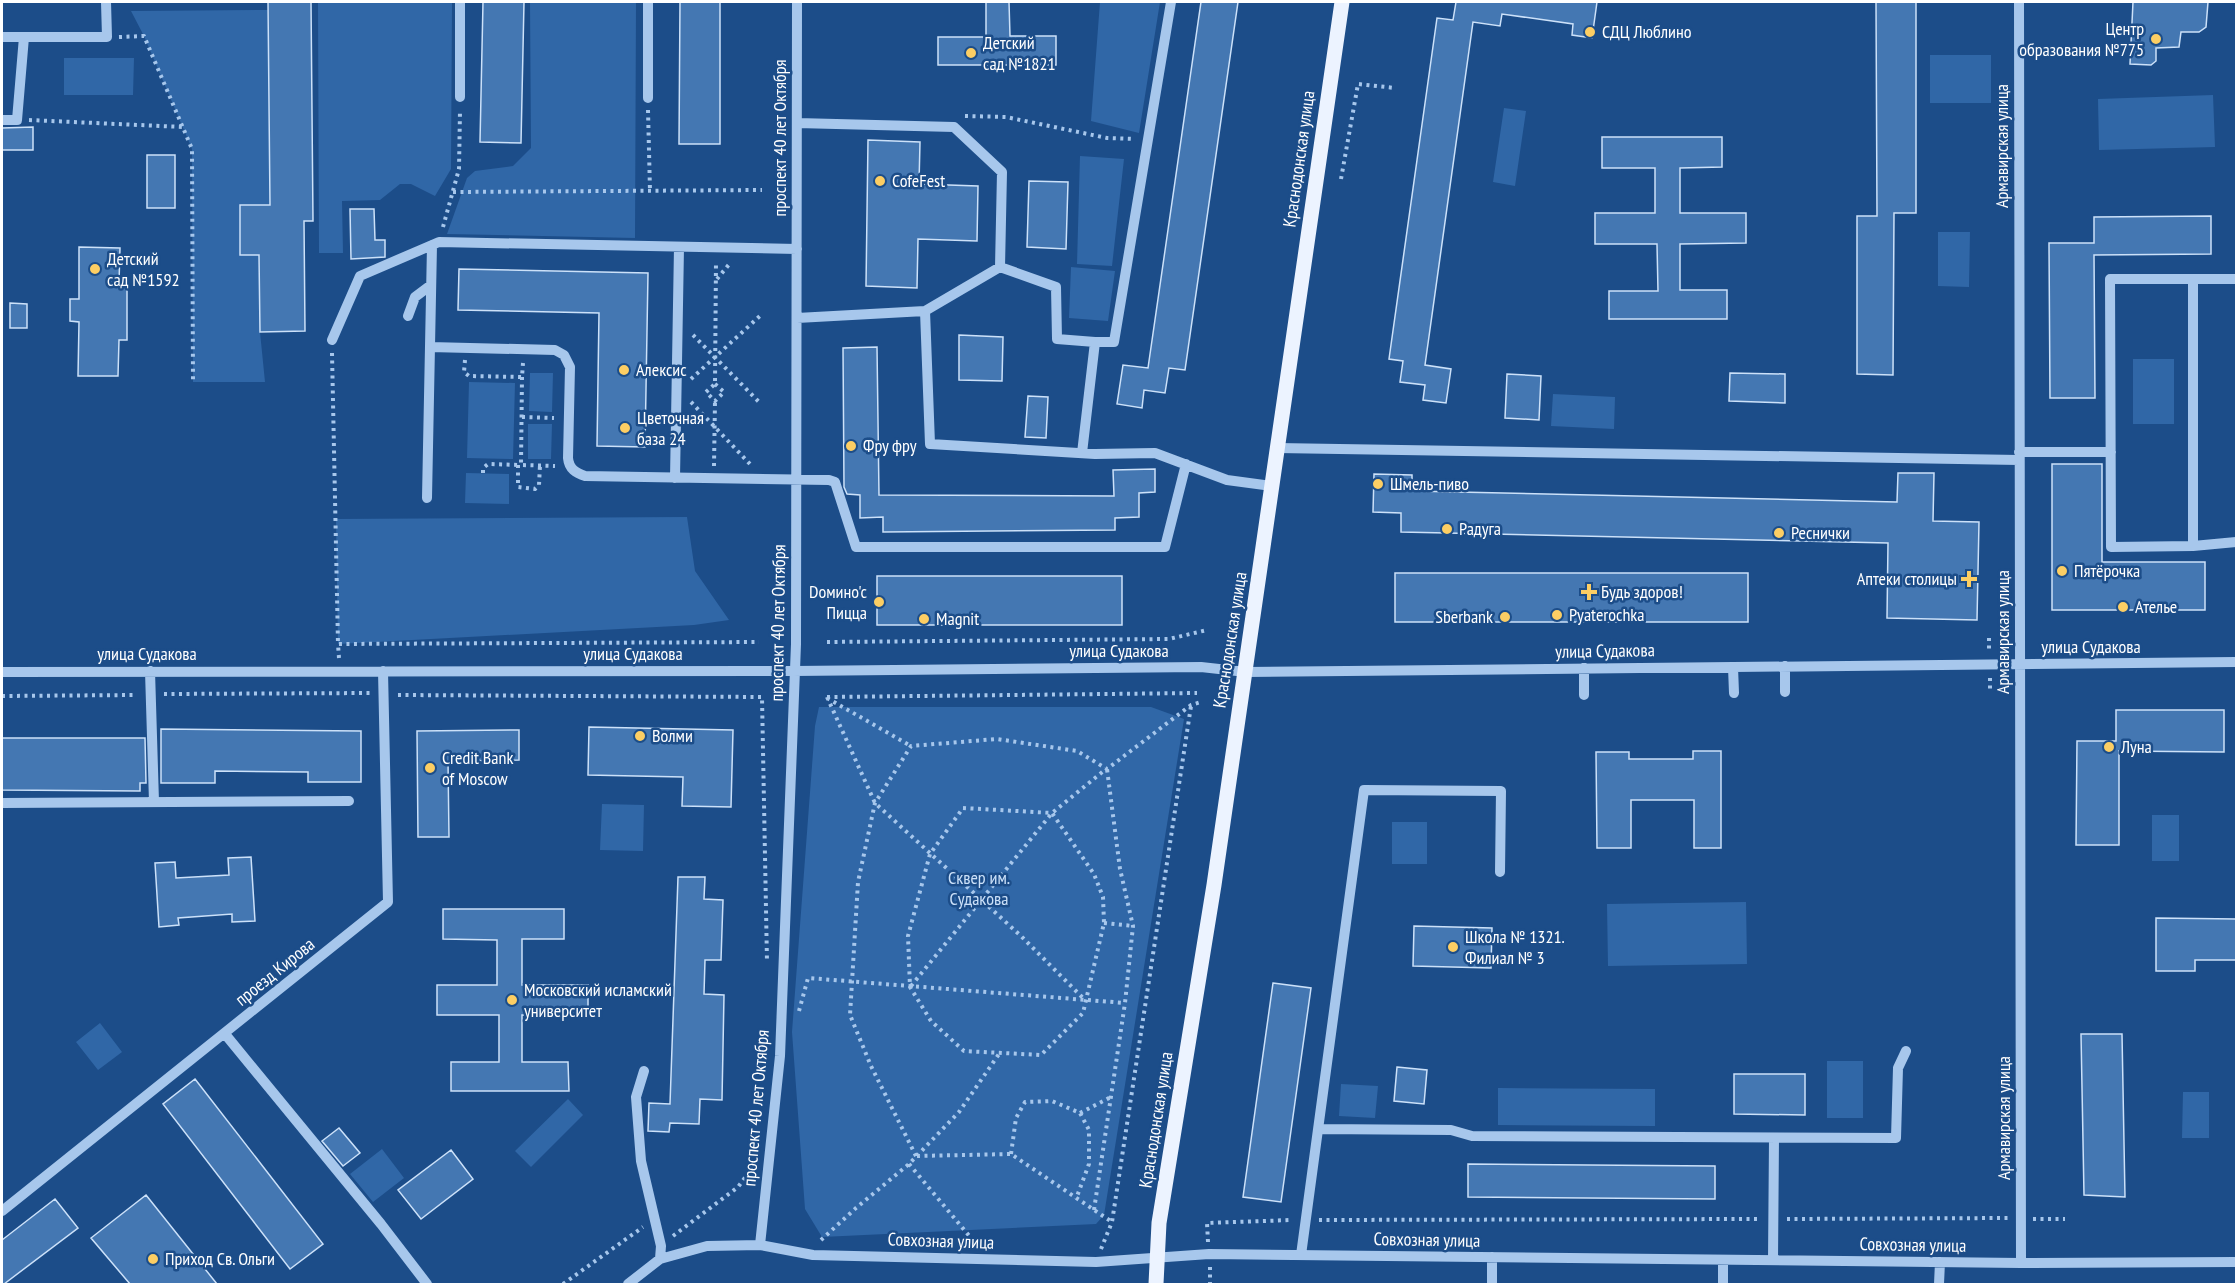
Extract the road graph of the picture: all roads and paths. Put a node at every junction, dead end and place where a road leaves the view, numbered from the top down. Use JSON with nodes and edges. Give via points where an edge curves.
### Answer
{"nodes":[{"id":1,"x":106,"y":2,"type":"edge"},
{"id":2,"x":460,"y":2,"type":"edge"},
{"id":3,"x":648,"y":2,"type":"edge"},
{"id":4,"x":796,"y":2,"type":"edge"},
{"id":5,"x":1171,"y":2,"type":"edge"},
{"id":6,"x":1342,"y":2,"type":"edge"},
{"id":7,"x":2019,"y":2,"type":"edge"},
{"id":8,"x":2,"y":37,"type":"edge"},
{"id":9,"x":24,"y":37,"type":"junction"},
{"id":10,"x":106,"y":37,"type":"junction"},
{"id":11,"x":1395,"y":88,"type":"dead end"},
{"id":12,"x":460,"y":97,"type":"joint"},
{"id":13,"x":648,"y":98,"type":"joint"},
{"id":14,"x":2,"y":120,"type":"edge"},
{"id":15,"x":17,"y":120,"type":"junction"},
{"id":16,"x":797,"y":123,"type":"junction"},
{"id":17,"x":183,"y":127,"type":"junction"},
{"id":18,"x":1107,"y":138,"type":"dead end"},
{"id":19,"x":1148,"y":140,"type":"junction"},
{"id":20,"x":1341,"y":179,"type":"dead end"},
{"id":21,"x":650,"y":190,"type":"junction"},
{"id":22,"x":762,"y":190,"type":"dead end"},
{"id":23,"x":453,"y":192,"type":"junction"},
{"id":24,"x":436,"y":244,"type":"junction"},
{"id":25,"x":679,"y":247,"type":"junction"},
{"id":26,"x":716,"y":248,"type":"junction"},
{"id":27,"x":797,"y":249,"type":"junction"},
{"id":28,"x":1000,"y":267,"type":"junction"},
{"id":29,"x":2193,"y":279,"type":"junction"},
{"id":30,"x":2236,"y":279,"type":"edge"},
{"id":31,"x":431,"y":285,"type":"junction"},
{"id":32,"x":925,"y":311,"type":"junction"},
{"id":33,"x":761,"y":315,"type":"dead end"},
{"id":34,"x":408,"y":316,"type":"dead end"},
{"id":35,"x":797,"y":318,"type":"junction"},
{"id":36,"x":678,"y":320,"type":"junction"},
{"id":37,"x":332,"y":340,"type":"joint"},
{"id":38,"x":1095,"y":342,"type":"junction"},
{"id":39,"x":430,"y":347,"type":"junction"},
{"id":40,"x":465,"y":348,"type":"junction"},
{"id":41,"x":523,"y":349,"type":"junction"},
{"id":42,"x":715,"y":357,"type":"junction"},
{"id":43,"x":522,"y":377,"type":"junction"},
{"id":44,"x":193,"y":382,"type":"dead end"},
{"id":45,"x":715,"y":384,"type":"junction"},
{"id":46,"x":678,"y":388,"type":"junction"},
{"id":47,"x":715,"y":401,"type":"junction"},
{"id":48,"x":760,"y":403,"type":"dead end"},
{"id":49,"x":522,"y":417,"type":"junction"},
{"id":50,"x":568,"y":419,"type":"junction"},
{"id":51,"x":714,"y":427,"type":"junction"},
{"id":52,"x":1277,"y":448,"type":"junction"},
{"id":53,"x":2111,"y":452,"type":"junction"},
{"id":54,"x":1082,"y":453,"type":"junction"},
{"id":55,"x":2019,"y":456,"type":"junction"},
{"id":56,"x":1186,"y":464,"type":"junction"},
{"id":57,"x":519,"y":465,"type":"junction"},
{"id":58,"x":540,"y":465,"type":"junction"},
{"id":59,"x":570,"y":466,"type":"junction"},
{"id":60,"x":752,"y":467,"type":"dead end"},
{"id":61,"x":483,"y":473,"type":"dead end"},
{"id":62,"x":675,"y":478,"type":"junction"},
{"id":63,"x":714,"y":478,"type":"junction"},
{"id":64,"x":797,"y":480,"type":"junction"},
{"id":65,"x":1272,"y":486,"type":"junction"},
{"id":66,"x":427,"y":498,"type":"dead end"},
{"id":67,"x":2236,"y":542,"type":"edge"},
{"id":68,"x":2193,"y":546,"type":"junction"},
{"id":69,"x":1207,"y":630,"type":"dead end"},
{"id":70,"x":759,"y":642,"type":"dead end"},
{"id":71,"x":827,"y":642,"type":"dead end"},
{"id":72,"x":338,"y":644,"type":"junction"},
{"id":73,"x":339,"y":660,"type":"dead end"},
{"id":74,"x":2236,"y":662,"type":"edge"},
{"id":75,"x":2020,"y":664,"type":"junction"},
{"id":76,"x":1785,"y":666,"type":"junction"},
{"id":77,"x":1733,"y":667,"type":"junction"},
{"id":78,"x":1584,"y":668,"type":"junction"},
{"id":79,"x":794,"y":670,"type":"junction"},
{"id":80,"x":150,"y":671,"type":"junction"},
{"id":81,"x":383,"y":671,"type":"junction"},
{"id":82,"x":2,"y":672,"type":"edge"},
{"id":83,"x":1246,"y":672,"type":"junction"},
{"id":84,"x":1785,"y":692,"type":"dead end"},
{"id":85,"x":1197,"y":693,"type":"dead end"},
{"id":86,"x":1734,"y":693,"type":"dead end"},
{"id":87,"x":1584,"y":695,"type":"dead end"},
{"id":88,"x":762,"y":697,"type":"dead end"},
{"id":89,"x":827,"y":698,"type":"junction"},
{"id":90,"x":1202,"y":702,"type":"dead end"},
{"id":91,"x":1191,"y":705,"type":"junction"},
{"id":92,"x":911,"y":747,"type":"junction"},
{"id":93,"x":1107,"y":769,"type":"junction"},
{"id":94,"x":349,"y":801,"type":"dead end"},
{"id":95,"x":154,"y":802,"type":"junction"},
{"id":96,"x":2,"y":803,"type":"edge"},
{"id":97,"x":875,"y":803,"type":"junction"},
{"id":98,"x":1052,"y":813,"type":"junction"},
{"id":99,"x":930,"y":854,"type":"junction"},
{"id":100,"x":1500,"y":872,"type":"dead end"},
{"id":101,"x":980,"y":900,"type":"junction"},
{"id":102,"x":1104,"y":923,"type":"junction"},
{"id":103,"x":1133,"y":926,"type":"junction"},
{"id":104,"x":767,"y":971,"type":"dead end"},
{"id":105,"x":808,"y":978,"type":"dead end"},
{"id":106,"x":851,"y":982,"type":"junction"},
{"id":107,"x":910,"y":987,"type":"junction"},
{"id":108,"x":1085,"y":1000,"type":"junction"},
{"id":109,"x":1125,"y":1003,"type":"junction"},
{"id":110,"x":225,"y":1034,"type":"junction"},
{"id":111,"x":1906,"y":1051,"type":"dead end"},
{"id":112,"x":999,"y":1053,"type":"junction"},
{"id":113,"x":644,"y":1071,"type":"dead end"},
{"id":114,"x":1111,"y":1097,"type":"junction"},
{"id":115,"x":1080,"y":1113,"type":"junction"},
{"id":116,"x":1318,"y":1129,"type":"junction"},
{"id":117,"x":1774,"y":1137,"type":"junction"},
{"id":118,"x":1011,"y":1154,"type":"junction"},
{"id":119,"x":916,"y":1156,"type":"junction"},
{"id":120,"x":757,"y":1162,"type":"dead end"},
{"id":121,"x":909,"y":1164,"type":"junction"},
{"id":122,"x":1076,"y":1199,"type":"junction"},
{"id":123,"x":1094,"y":1210,"type":"junction"},
{"id":124,"x":2,"y":1211,"type":"edge"},
{"id":125,"x":2021,"y":1218,"type":"junction"},
{"id":126,"x":654,"y":1219,"type":"junction"},
{"id":127,"x":1773,"y":1219,"type":"junction"},
{"id":128,"x":2065,"y":1219,"type":"dead end"},
{"id":129,"x":1305,"y":1220,"type":"junction"},
{"id":130,"x":1207,"y":1223,"type":"dead end"},
{"id":131,"x":822,"y":1237,"type":"dead end"},
{"id":132,"x":970,"y":1238,"type":"dead end"},
{"id":133,"x":760,"y":1245,"type":"junction"},
{"id":134,"x":661,"y":1246,"type":"junction"},
{"id":135,"x":1300,"y":1255,"type":"junction"},
{"id":136,"x":1492,"y":1257,"type":"junction"},
{"id":137,"x":1158,"y":1258,"type":"junction"},
{"id":138,"x":660,"y":1259,"type":"junction"},
{"id":139,"x":1723,"y":1260,"type":"junction"},
{"id":140,"x":1773,"y":1260,"type":"junction"},
{"id":141,"x":1940,"y":1262,"type":"junction"},
{"id":142,"x":2236,"y":1262,"type":"edge"},
{"id":143,"x":2021,"y":1263,"type":"junction"},
{"id":144,"x":427,"y":1284,"type":"edge"},
{"id":145,"x":563,"y":1284,"type":"edge"},
{"id":146,"x":628,"y":1284,"type":"edge"},
{"id":147,"x":1156,"y":1284,"type":"edge"},
{"id":148,"x":1492,"y":1284,"type":"edge"},
{"id":149,"x":1723,"y":1284,"type":"edge"},
{"id":150,"x":1939,"y":1284,"type":"edge"}],
"edges":[{"from":1,"to":10,"type":"street"},
{"from":2,"to":12,"type":"street"},
{"from":3,"to":13,"type":"street"},
{"from":4,"to":16,"type":"street","name":"проспект 40 лет Октября"},
{"from":5,"to":19,"type":"street"},
{"from":6,"to":52,"type":"main road","name":"Краснодонская улица"},
{"from":7,"to":55,"type":"street","name":"Армавирская улица"},
{"from":8,"to":9,"type":"street"},
{"from":9,"to":10,"type":"street"},
{"from":9,"to":15,"type":"street"},
{"from":10,"to":17,"type":"path","via":[[144,36]]},
{"from":11,"to":20,"type":"path","via":[[1358,84]]},
{"from":12,"to":23,"type":"path","via":[[459,169]]},
{"from":13,"to":21,"type":"path"},
{"from":14,"to":15,"type":"street"},
{"from":15,"to":17,"type":"path"},
{"from":16,"to":27,"type":"street","name":"проспект 40 лет Октября"},
{"from":16,"to":28,"type":"street","via":[[954,127],[1002,172]]},
{"from":17,"to":44,"type":"path","via":[[192,149]]},
{"from":18,"to":19,"type":"path"},
{"from":19,"to":38,"type":"street","via":[[1114,342]]},
{"from":21,"to":22,"type":"path"},
{"from":21,"to":23,"type":"path"},
{"from":23,"to":24,"type":"path"},
{"from":24,"to":25,"type":"street"},
{"from":24,"to":31,"type":"street"},
{"from":24,"to":37,"type":"street","via":[[360,276]]},
{"from":25,"to":26,"type":"street"},
{"from":25,"to":36,"type":"street"},
{"from":26,"to":27,"type":"street"},
{"from":26,"to":42,"type":"path"},
{"from":27,"to":35,"type":"street","name":"проспект 40 лет Октября"},
{"from":28,"to":32,"type":"street"},
{"from":28,"to":38,"type":"street","via":[[1056,287],[1057,339]]},
{"from":29,"to":30,"type":"street"},
{"from":29,"to":53,"type":"street","via":[[2110,279]]},
{"from":29,"to":68,"type":"street"},
{"from":31,"to":34,"type":"street","via":[[415,297]]},
{"from":31,"to":39,"type":"street"},
{"from":32,"to":35,"type":"street"},
{"from":32,"to":54,"type":"street","via":[[930,444]]},
{"from":33,"to":42,"type":"path"},
{"from":35,"to":64,"type":"street","name":"проспект 40 лет Октября"},
{"from":36,"to":42,"type":"path"},
{"from":36,"to":46,"type":"street"},
{"from":37,"to":72,"type":"path"},
{"from":38,"to":54,"type":"street"},
{"from":39,"to":40,"type":"street"},
{"from":39,"to":66,"type":"street"},
{"from":40,"to":41,"type":"street"},
{"from":40,"to":43,"type":"path","via":[[466,375]]},
{"from":41,"to":43,"type":"path"},
{"from":41,"to":50,"type":"street","via":[[555,350],[567,357]]},
{"from":42,"to":45,"type":"path"},
{"from":42,"to":46,"type":"path"},
{"from":42,"to":48,"type":"path"},
{"from":43,"to":49,"type":"path"},
{"from":45,"to":47,"type":"path","via":[[724,392]]},
{"from":45,"to":47,"type":"path","via":[[706,392]]},
{"from":46,"to":51,"type":"path"},
{"from":46,"to":62,"type":"street"},
{"from":47,"to":51,"type":"path"},
{"from":49,"to":50,"type":"path"},
{"from":49,"to":57,"type":"path"},
{"from":50,"to":59,"type":"street"},
{"from":51,"to":60,"type":"path"},
{"from":51,"to":63,"type":"path"},
{"from":52,"to":55,"type":"street"},
{"from":52,"to":65,"type":"main road","name":"Краснодонская улица"},
{"from":53,"to":55,"type":"street"},
{"from":53,"to":68,"type":"street","via":[[2111,547]]},
{"from":54,"to":56,"type":"street","via":[[1155,453]]},
{"from":55,"to":75,"type":"street","name":"Армавирская улица"},
{"from":56,"to":64,"type":"street","via":[[1165,548],[856,547],[835,482]]},
{"from":56,"to":65,"type":"street","via":[[1227,480]]},
{"from":57,"to":58,"type":"path"},
{"from":57,"to":58,"type":"path","via":[[518,487],[535,489],[539,485]]},
{"from":57,"to":61,"type":"path","via":[[488,464]]},
{"from":58,"to":59,"type":"path"},
{"from":59,"to":62,"type":"street","via":[[585,476]]},
{"from":62,"to":63,"type":"street"},
{"from":63,"to":64,"type":"street"},
{"from":64,"to":79,"type":"street","name":"проспект 40 лет Октября"},
{"from":65,"to":83,"type":"main road","name":"Краснодонская улица"},
{"from":67,"to":68,"type":"street"},
{"from":69,"to":71,"type":"path","via":[[1169,639]]},
{"from":70,"to":72,"type":"path"},
{"from":72,"to":73,"type":"path"},
{"from":74,"to":75,"type":"street","name":"улица Судакова"},
{"from":75,"to":76,"type":"street","name":"улица Судакова"},
{"from":75,"to":125,"type":"street","name":"Армавирская улица"},
{"from":76,"to":77,"type":"street","name":"улица Судакова"},
{"from":76,"to":84,"type":"street"},
{"from":77,"to":78,"type":"street","name":"улица Судакова"},
{"from":77,"to":86,"type":"street"},
{"from":78,"to":83,"type":"street","name":"улица Судакова"},
{"from":78,"to":87,"type":"street"},
{"from":79,"to":81,"type":"street","name":"улица Судакова"},
{"from":79,"to":83,"type":"street","name":"улица Судакова","via":[[1201,667]]},
{"from":79,"to":133,"type":"street","name":"проспект 40 лет Октября","via":[[780,1056]]},
{"from":80,"to":81,"type":"street","name":"улица Судакова"},
{"from":80,"to":82,"type":"street","name":"улица Судакова"},
{"from":80,"to":95,"type":"street"},
{"from":81,"to":110,"type":"street","name":"проезд Кирова","via":[[388,902]]},
{"from":83,"to":137,"type":"main road","name":"Краснодонская улица","via":[[1159,1223]]},
{"from":85,"to":89,"type":"path"},
{"from":88,"to":104,"type":"path"},
{"from":89,"to":92,"type":"path"},
{"from":89,"to":97,"type":"path"},
{"from":90,"to":91,"type":"path"},
{"from":91,"to":93,"type":"path"},
{"from":91,"to":123,"type":"path","via":[[1112,1222]]},
{"from":92,"to":93,"type":"path","via":[[997,738],[1077,751]]},
{"from":92,"to":97,"type":"path"},
{"from":93,"to":98,"type":"path"},
{"from":93,"to":103,"type":"path","via":[[1120,869]]},
{"from":94,"to":95,"type":"street"},
{"from":95,"to":96,"type":"street"},
{"from":97,"to":99,"type":"path"},
{"from":97,"to":106,"type":"path","via":[[858,882]]},
{"from":98,"to":99,"type":"path","via":[[963,807]]},
{"from":98,"to":101,"type":"path"},
{"from":98,"to":102,"type":"path","via":[[1094,874],[1103,897]]},
{"from":99,"to":101,"type":"path"},
{"from":99,"to":107,"type":"path","via":[[908,936]]},
{"from":100,"to":116,"type":"street","via":[[1501,791],[1364,790]]},
{"from":101,"to":107,"type":"path"},
{"from":101,"to":108,"type":"path"},
{"from":102,"to":103,"type":"path"},
{"from":102,"to":108,"type":"path"},
{"from":103,"to":109,"type":"path"},
{"from":105,"to":106,"type":"path"},
{"from":106,"to":107,"type":"path"},
{"from":106,"to":119,"type":"path","via":[[850,1015]]},
{"from":107,"to":108,"type":"path"},
{"from":107,"to":112,"type":"path","via":[[931,1021],[964,1051]]},
{"from":108,"to":109,"type":"path"},
{"from":108,"to":112,"type":"path","via":[[1083,1013],[1041,1055]]},
{"from":109,"to":114,"type":"path"},
{"from":110,"to":124,"type":"street","name":"проезд Кирова"},
{"from":110,"to":144,"type":"street"},
{"from":111,"to":117,"type":"street","via":[[1898,1068],[1896,1138]]},
{"from":112,"to":119,"type":"path","via":[[959,1112]]},
{"from":113,"to":126,"type":"street","via":[[636,1096],[642,1161]]},
{"from":114,"to":115,"type":"path"},
{"from":114,"to":123,"type":"path"},
{"from":115,"to":118,"type":"path","via":[[1052,1101],[1025,1102],[1016,1118]]},
{"from":115,"to":122,"type":"path","via":[[1089,1130],[1089,1164]]},
{"from":116,"to":117,"type":"street","via":[[1451,1130],[1472,1136]]},
{"from":116,"to":129,"type":"street"},
{"from":117,"to":127,"type":"street"},
{"from":118,"to":119,"type":"path"},
{"from":118,"to":122,"type":"path"},
{"from":119,"to":121,"type":"path"},
{"from":120,"to":134,"type":"path","via":[[738,1187]]},
{"from":121,"to":131,"type":"path"},
{"from":121,"to":132,"type":"path"},
{"from":122,"to":123,"type":"path"},
{"from":125,"to":127,"type":"path"},
{"from":125,"to":128,"type":"path"},
{"from":125,"to":143,"type":"street","name":"Армавирская улица"},
{"from":126,"to":134,"type":"street"},
{"from":126,"to":145,"type":"path"},
{"from":127,"to":129,"type":"path"},
{"from":127,"to":140,"type":"street"},
{"from":129,"to":130,"type":"path"},
{"from":129,"to":135,"type":"street"},
{"from":133,"to":137,"type":"street","name":"Совхозная улица","via":[[813,1255],[1096,1262]]},
{"from":133,"to":138,"type":"street","name":"Совхозная улица","via":[[707,1246]]},
{"from":134,"to":138,"type":"street"},
{"from":135,"to":136,"type":"street","name":"Совхозная улица"},
{"from":135,"to":137,"type":"street","name":"Совхозная улица"},
{"from":136,"to":139,"type":"street","name":"Совхозная улица"},
{"from":136,"to":148,"type":"street"},
{"from":137,"to":147,"type":"main road","name":"Краснодонская улица"},
{"from":138,"to":146,"type":"street","name":"Совхозная улица"},
{"from":139,"to":140,"type":"street","name":"Совхозная улица"},
{"from":139,"to":149,"type":"street"},
{"from":140,"to":141,"type":"street","name":"Совхозная улица"},
{"from":141,"to":143,"type":"street","name":"Совхозная улица"},
{"from":141,"to":150,"type":"street"},
{"from":142,"to":143,"type":"street","name":"Совхозная улица"}]}
